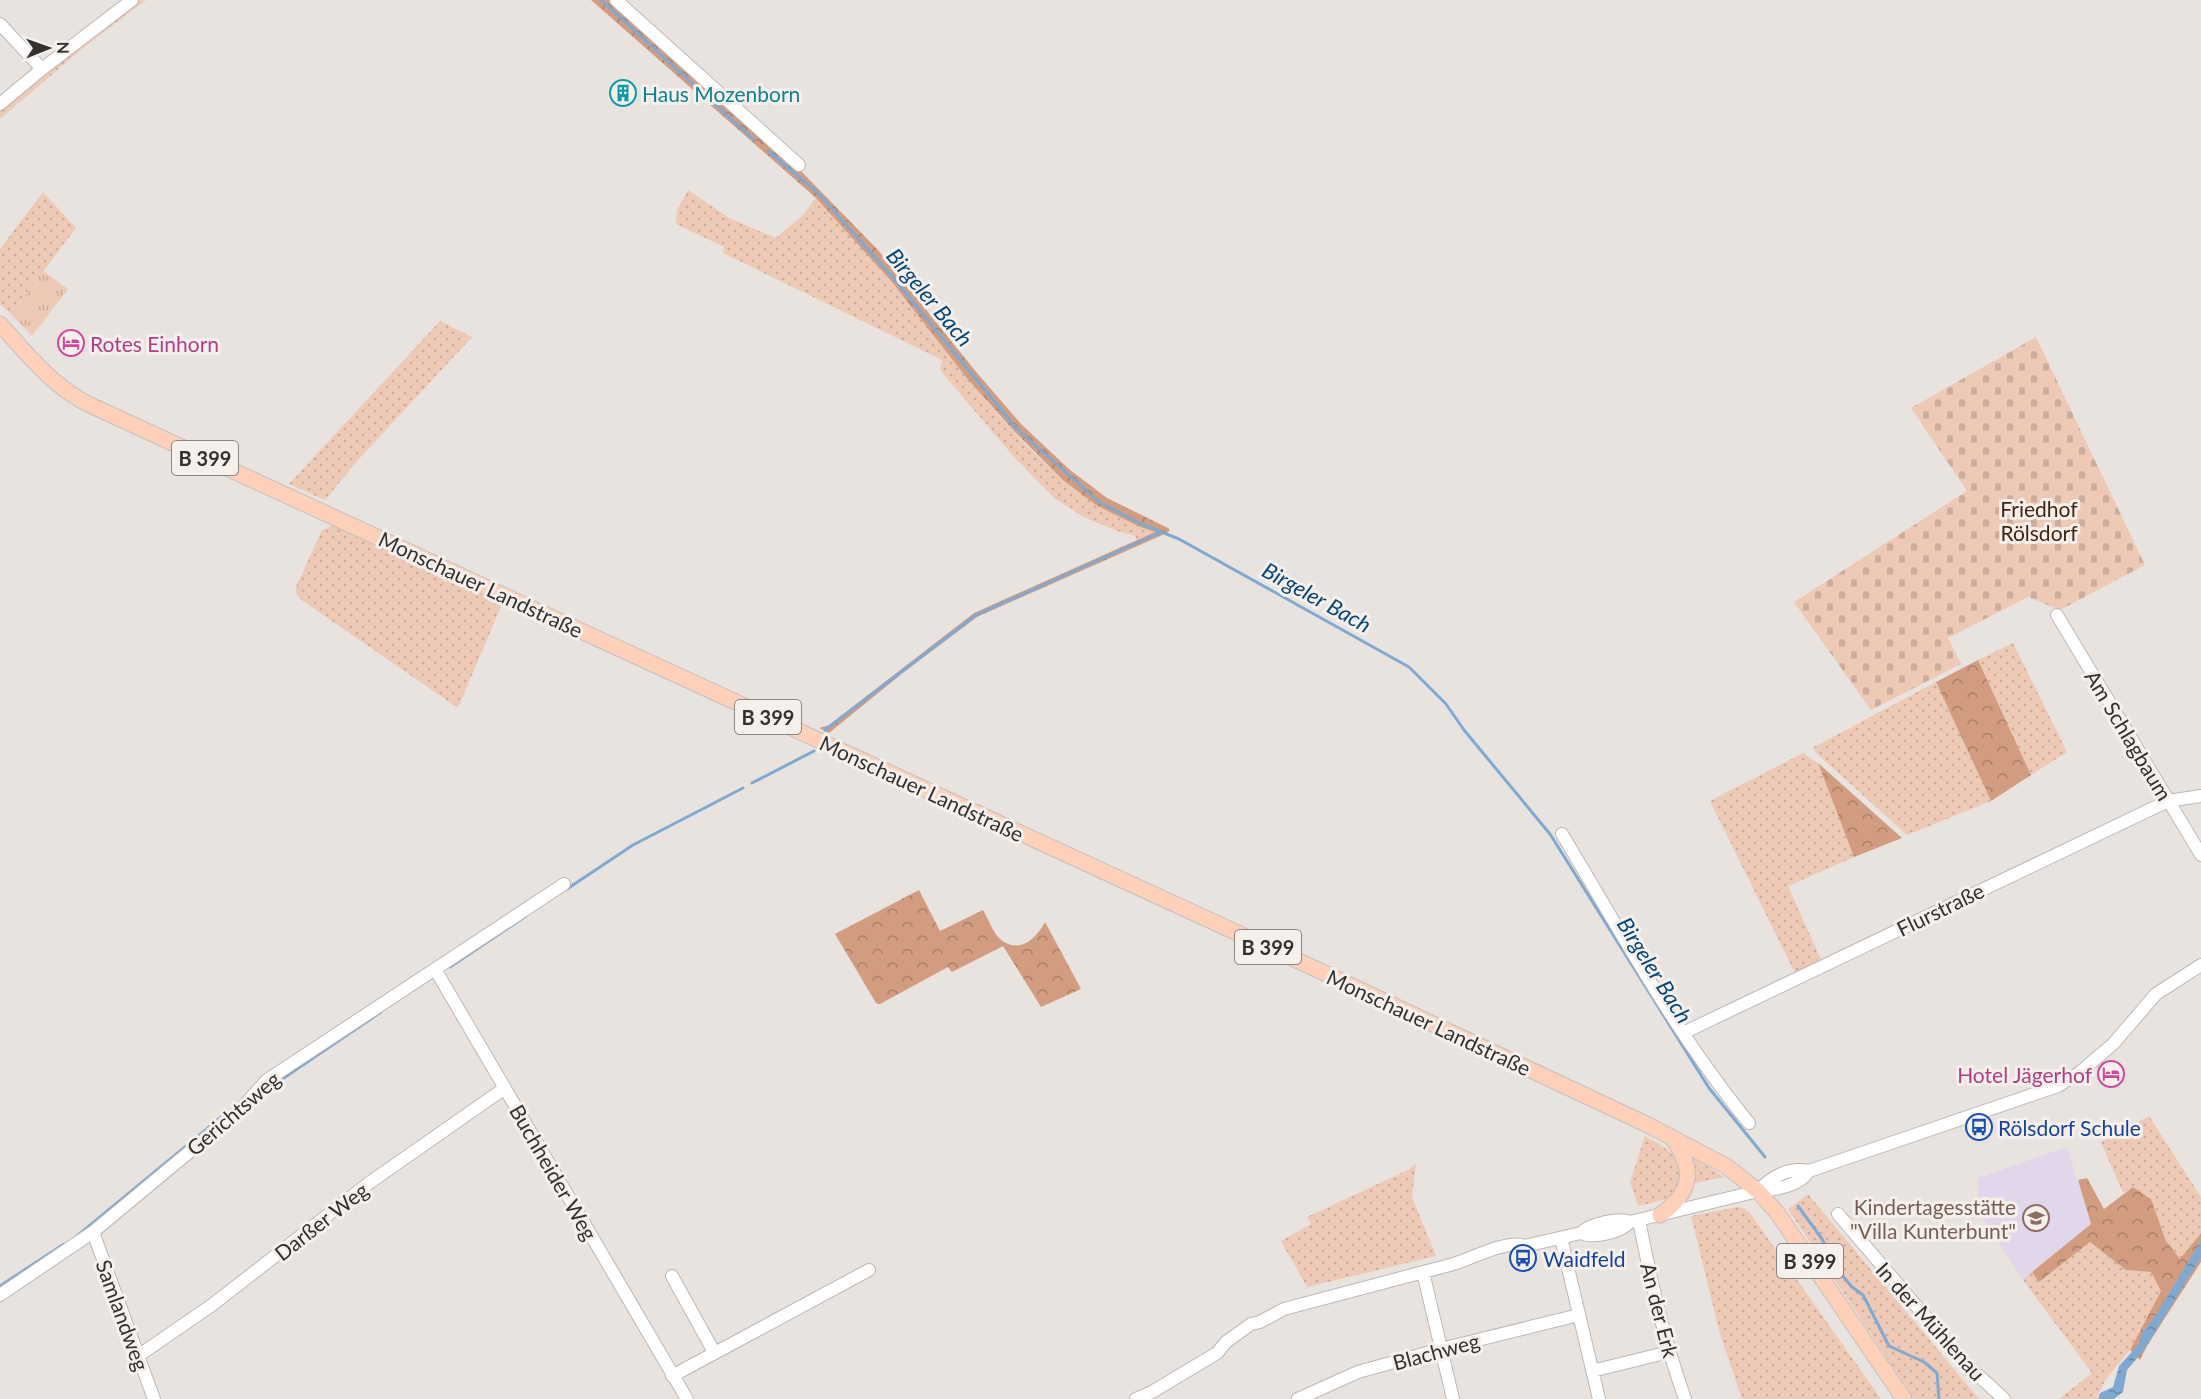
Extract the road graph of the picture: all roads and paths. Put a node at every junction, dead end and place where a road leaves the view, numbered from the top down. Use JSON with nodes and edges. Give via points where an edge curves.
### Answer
{"nodes":[{"id":1,"x":132,"y":0,"type":"edge"},
{"id":2,"x":616,"y":0,"type":"edge"},
{"id":3,"x":0,"y":24,"type":"edge"},
{"id":4,"x":42,"y":69,"type":"junction"},
{"id":5,"x":0,"y":104,"type":"edge"},
{"id":6,"x":799,"y":165,"type":"dead end"},
{"id":7,"x":0,"y":324,"type":"edge"},
{"id":8,"x":2057,"y":615,"type":"dead end"},
{"id":9,"x":2201,"y":796,"type":"edge"},
{"id":10,"x":2168,"y":801,"type":"junction"},
{"id":11,"x":1562,"y":834,"type":"dead end"},
{"id":12,"x":2201,"y":855,"type":"edge"},
{"id":13,"x":564,"y":884,"type":"dead end"},
{"id":14,"x":2201,"y":965,"type":"edge"},
{"id":15,"x":435,"y":969,"type":"junction"},
{"id":16,"x":1683,"y":1033,"type":"junction"},
{"id":17,"x":505,"y":1088,"type":"junction"},
{"id":18,"x":1749,"y":1123,"type":"dead end"},
{"id":19,"x":1672,"y":1138,"type":"junction"},
{"id":20,"x":1758,"y":1191,"type":"junction"},
{"id":21,"x":1838,"y":1214,"type":"dead end"},
{"id":22,"x":1660,"y":1215,"type":"junction"},
{"id":23,"x":1635,"y":1221,"type":"junction"},
{"id":24,"x":93,"y":1232,"type":"junction"},
{"id":25,"x":1561,"y":1238,"type":"junction"},
{"id":26,"x":870,"y":1270,"type":"dead end"},
{"id":27,"x":1423,"y":1272,"type":"junction"},
{"id":28,"x":672,"y":1276,"type":"dead end"},
{"id":29,"x":0,"y":1295,"type":"edge"},
{"id":30,"x":1579,"y":1315,"type":"junction"},
{"id":31,"x":1441,"y":1349,"type":"junction"},
{"id":32,"x":714,"y":1352,"type":"junction"},
{"id":33,"x":1669,"y":1352,"type":"junction"},
{"id":34,"x":138,"y":1356,"type":"junction"},
{"id":35,"x":1593,"y":1371,"type":"junction"},
{"id":36,"x":672,"y":1376,"type":"junction"},
{"id":37,"x":154,"y":1399,"type":"edge"},
{"id":38,"x":687,"y":1399,"type":"edge"},
{"id":39,"x":1136,"y":1399,"type":"edge"},
{"id":40,"x":1298,"y":1399,"type":"edge"},
{"id":41,"x":1453,"y":1399,"type":"edge"},
{"id":42,"x":1599,"y":1399,"type":"edge"},
{"id":43,"x":1685,"y":1399,"type":"edge"},
{"id":44,"x":1904,"y":1399,"type":"edge"},
{"id":45,"x":2004,"y":1399,"type":"edge"}],
"edges":[{"from":1,"to":4,"type":"street"},
{"from":2,"to":6,"type":"street"},
{"from":3,"to":4,"type":"street"},
{"from":4,"to":5,"type":"street"},
{"from":7,"to":19,"type":"main road","name":"Monschauer Landstraße","number":"B 399","via":[[45,373],[90,405],[1307,965]]},
{"from":8,"to":10,"type":"street","name":"Am Schlagbaum"},
{"from":9,"to":10,"type":"street","name":"Flurstraße"},
{"from":10,"to":12,"type":"street","name":"Am Schlagbaum"},
{"from":10,"to":16,"type":"street","name":"Flurstraße"},
{"from":11,"to":16,"type":"street"},
{"from":13,"to":15,"type":"street","name":"Gerichtsweg"},
{"from":14,"to":20,"type":"street","via":[[2156,994],[2113,1044],[2058,1086],[1809,1171],[1798,1169],[1771,1177]]},
{"from":15,"to":17,"type":"street","name":"Buchheider Weg"},
{"from":15,"to":24,"type":"street","name":"Gerichtsweg","via":[[267,1080],[240,1110]]},
{"from":16,"to":18,"type":"street"},
{"from":17,"to":34,"type":"street","name":"Darßer Weg","via":[[369,1182],[231,1291]]},
{"from":17,"to":36,"type":"street","name":"Buchheider Weg"},
{"from":19,"to":20,"type":"main road","name":"Monschauer Landstraße","number":"B 399","via":[[1726,1166]]},
{"from":19,"to":22,"type":"main road","via":[[1681,1149],[1688,1179],[1680,1198]]},
{"from":20,"to":22,"type":"street"},
{"from":20,"to":44,"type":"main road","number":"B 399","via":[[1778,1214]]},
{"from":21,"to":45,"type":"street","name":"In der Mühlenau","via":[[1965,1363]]},
{"from":22,"to":23,"type":"street"},
{"from":23,"to":25,"type":"street","via":[[1623,1219]]},
{"from":23,"to":33,"type":"street","name":"An der Erk"},
{"from":24,"to":29,"type":"street","name":"Gerichtsweg"},
{"from":24,"to":34,"type":"street","name":"Samlandweg"},
{"from":25,"to":27,"type":"street","via":[[1501,1248]]},
{"from":25,"to":30,"type":"street"},
{"from":26,"to":32,"type":"street"},
{"from":27,"to":31,"type":"street"},
{"from":27,"to":39,"type":"street","via":[[1284,1309],[1260,1322],[1225,1352]]},
{"from":28,"to":32,"type":"street"},
{"from":30,"to":31,"type":"street","name":"Blachweg"},
{"from":30,"to":35,"type":"street"},
{"from":31,"to":40,"type":"street","name":"Blachweg","via":[[1358,1372]]},
{"from":31,"to":41,"type":"street"},
{"from":32,"to":36,"type":"street"},
{"from":33,"to":35,"type":"street"},
{"from":33,"to":43,"type":"street","name":"An der Erk"},
{"from":34,"to":37,"type":"street","name":"Samlandweg"},
{"from":35,"to":42,"type":"street"},
{"from":36,"to":38,"type":"street","name":"Buchheider Weg"}]}
